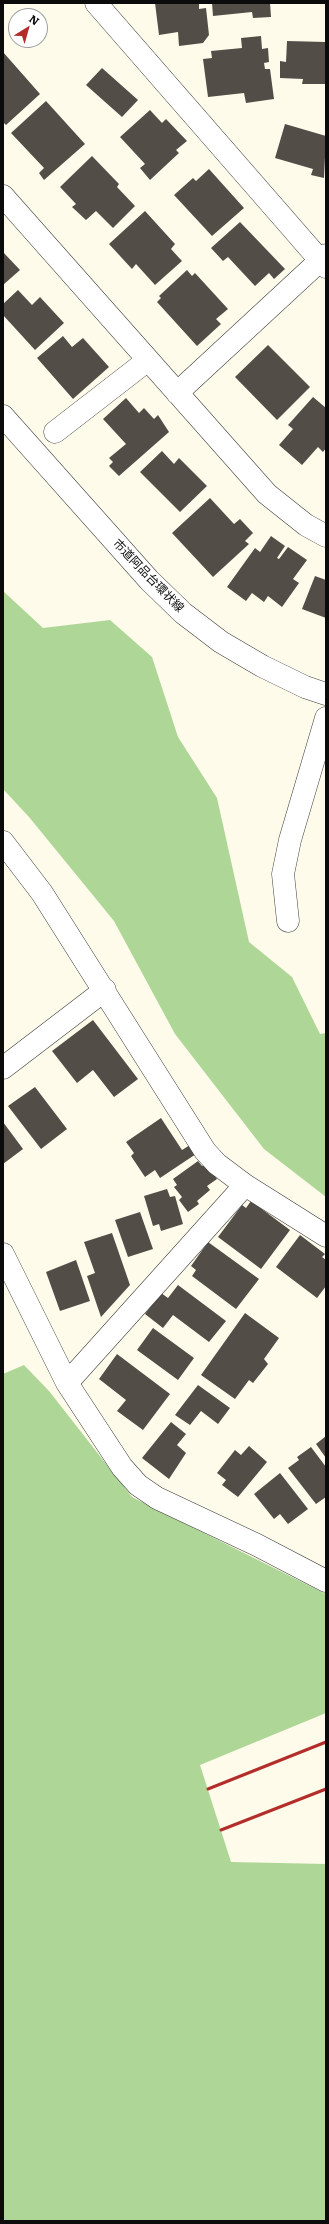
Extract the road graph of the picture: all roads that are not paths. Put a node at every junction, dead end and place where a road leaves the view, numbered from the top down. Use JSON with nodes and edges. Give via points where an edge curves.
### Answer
{"nodes":[{"id":1,"x":96,"y":3,"type":"edge"},
{"id":2,"x":3,"y":196,"type":"edge"},
{"id":3,"x":324,"y":261,"type":"edge"},
{"id":4,"x":148,"y":360,"type":"junction"},
{"id":5,"x":177,"y":393,"type":"junction"},
{"id":6,"x":3,"y":416,"type":"edge"},
{"id":7,"x":56,"y":432,"type":"dead end"},
{"id":8,"x":326,"y":536,"type":"edge"},
{"id":9,"x":326,"y":694,"type":"edge"},
{"id":10,"x":326,"y":718,"type":"edge"},
{"id":11,"x":3,"y":842,"type":"edge"},
{"id":12,"x":288,"y":921,"type":"dead end"},
{"id":13,"x":105,"y":990,"type":"junction"},
{"id":14,"x":3,"y":1068,"type":"edge"},
{"id":15,"x":245,"y":1186,"type":"junction"},
{"id":16,"x":326,"y":1236,"type":"edge"},
{"id":17,"x":3,"y":1254,"type":"edge"},
{"id":18,"x":67,"y":1383,"type":"junction"},
{"id":19,"x":326,"y":1581,"type":"edge"}],
"edges":[{"from":1,"to":3,"type":"street"},
{"from":2,"to":4,"type":"street"},
{"from":3,"to":5,"type":"street"},
{"from":4,"to":5,"type":"street"},
{"from":4,"to":7,"type":"street"},
{"from":5,"to":8,"type":"street","via":[[267,494],[306,525]]},
{"from":6,"to":9,"type":"street","name":"市道阿品台環状線","via":[[149,580],[184,613],[221,642],[262,666],[305,687]]},
{"from":10,"to":12,"type":"street","via":[[290,840],[283,874]]},
{"from":11,"to":13,"type":"street","via":[[42,893]]},
{"from":13,"to":14,"type":"street"},
{"from":13,"to":15,"type":"street","via":[[206,1151],[217,1164]]},
{"from":15,"to":16,"type":"street"},
{"from":15,"to":18,"type":"street"},
{"from":17,"to":18,"type":"street"},
{"from":18,"to":19,"type":"street","via":[[122,1467],[138,1485],[158,1498]]}]}
